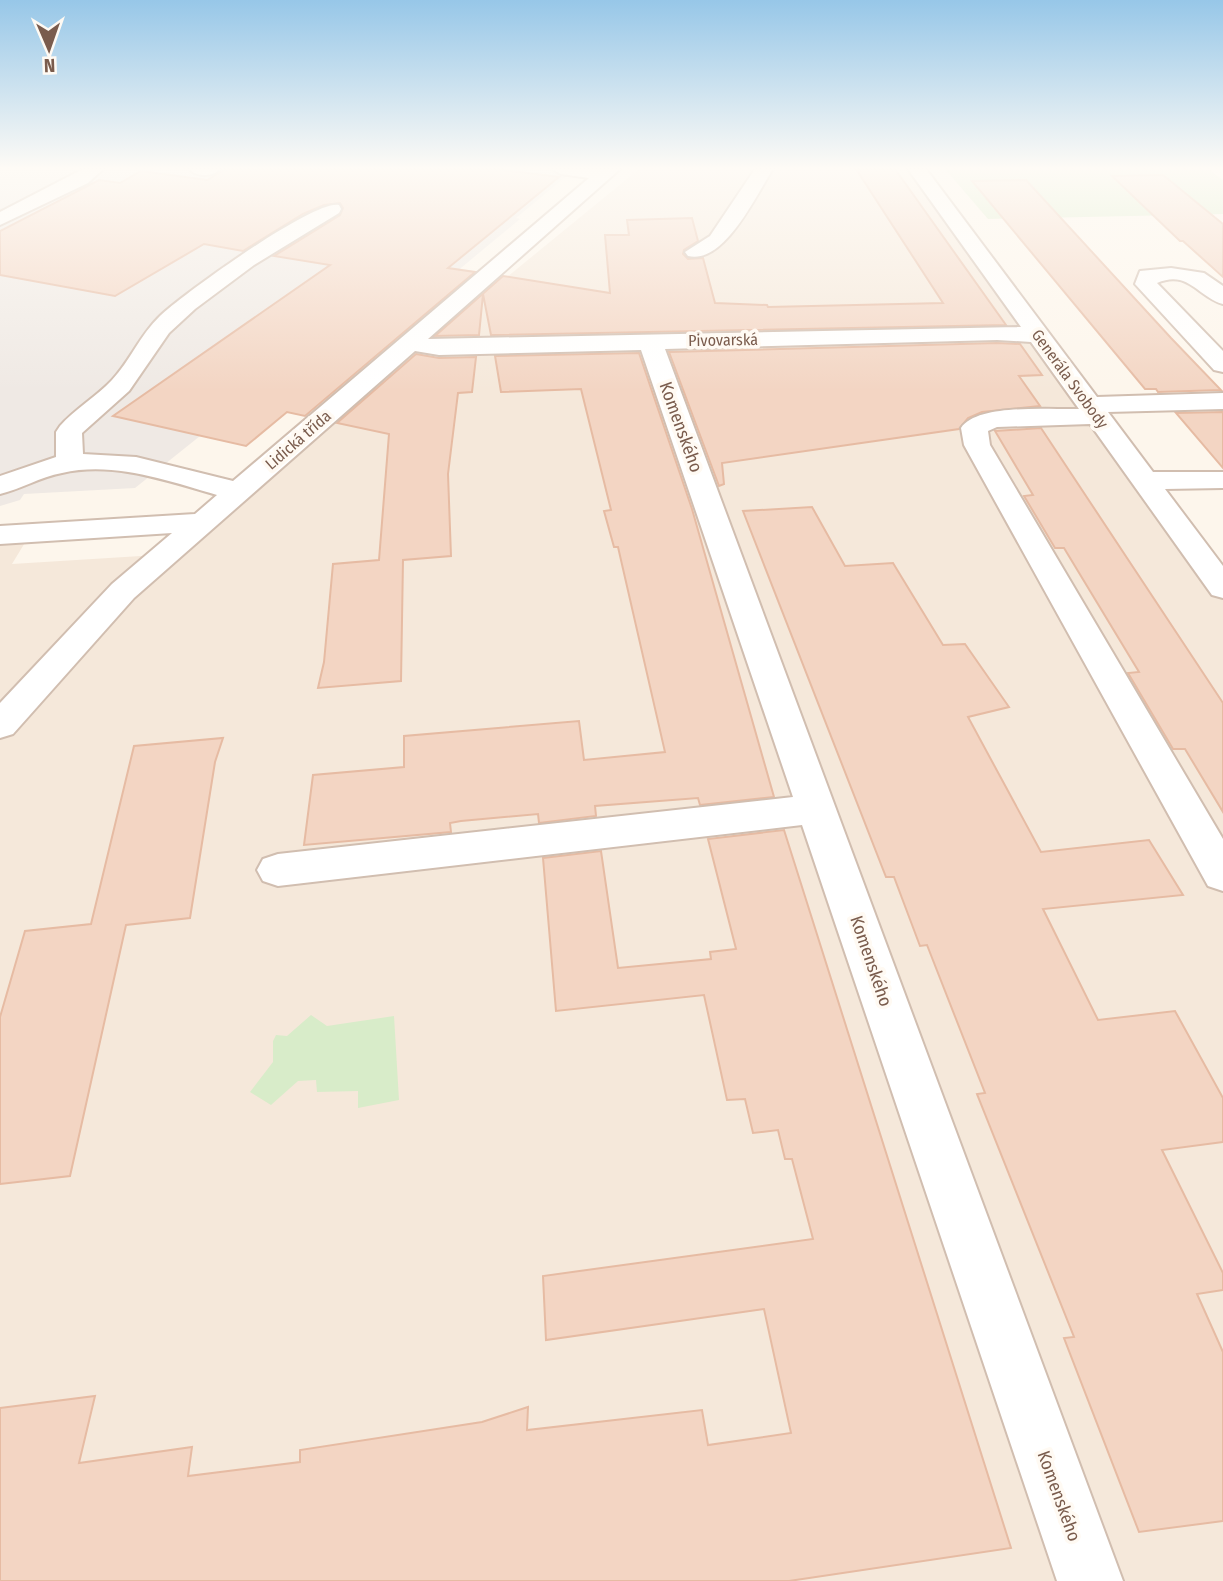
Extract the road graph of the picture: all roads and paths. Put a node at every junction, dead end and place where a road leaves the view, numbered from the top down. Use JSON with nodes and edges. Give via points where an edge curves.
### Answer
{"nodes":[{"id":1,"x":277,"y":243,"type":"edge"},
{"id":2,"x":526,"y":243,"type":"edge"},
{"id":3,"x":712,"y":243,"type":"edge"},
{"id":4,"x":971,"y":243,"type":"edge"},
{"id":5,"x":695,"y":252,"type":"dead end"},
{"id":6,"x":1223,"y":297,"type":"edge"},
{"id":7,"x":1038,"y":335,"type":"junction"},
{"id":8,"x":650,"y":341,"type":"junction"},
{"id":9,"x":409,"y":343,"type":"junction"},
{"id":10,"x":1223,"y":365,"type":"edge"},
{"id":11,"x":1223,"y":401,"type":"edge"},
{"id":12,"x":1094,"y":411,"type":"junction"},
{"id":13,"x":70,"y":463,"type":"junction"},
{"id":14,"x":1223,"y":480,"type":"edge"},
{"id":15,"x":1144,"y":481,"type":"junction"},
{"id":16,"x":0,"y":486,"type":"edge"},
{"id":17,"x":239,"y":492,"type":"junction"},
{"id":18,"x":203,"y":523,"type":"junction"},
{"id":19,"x":0,"y":535,"type":"edge"},
{"id":20,"x":1223,"y":587,"type":"edge"},
{"id":21,"x":0,"y":725,"type":"edge"},
{"id":22,"x":818,"y":809,"type":"junction"},
{"id":23,"x":278,"y":870,"type":"dead end"},
{"id":24,"x":1223,"y":875,"type":"edge"},
{"id":25,"x":1090,"y":1581,"type":"edge"}],
"edges":[{"from":1,"to":13,"type":"street","via":[[226,274],[168,322],[122,384],[69,432]]},
{"from":2,"to":9,"type":"street","name":"Lidická třída"},
{"from":3,"to":5,"type":"street"},
{"from":4,"to":7,"type":"street","name":"Generála Svobody"},
{"from":6,"to":10,"type":"street","via":[[1206,281],[1189,274],[1147,276],[1146,284]]},
{"from":7,"to":8,"type":"street","name":"Pivovarská"},
{"from":7,"to":12,"type":"street","name":"Generála Svobody"},
{"from":8,"to":9,"type":"street","name":"Pivovarská","via":[[439,348]]},
{"from":8,"to":22,"type":"street","name":"Komenského"},
{"from":9,"to":17,"type":"street","name":"Lidická třída"},
{"from":11,"to":12,"type":"street"},
{"from":12,"to":15,"type":"street","name":"Generála Svobody"},
{"from":12,"to":24,"type":"street","via":[[992,419],[974,428],[976,445]]},
{"from":13,"to":16,"type":"street"},
{"from":13,"to":17,"type":"street","via":[[160,468]]},
{"from":14,"to":15,"type":"street"},
{"from":15,"to":20,"type":"street","name":"Generála Svobody"},
{"from":17,"to":18,"type":"street","name":"Lidická třída"},
{"from":18,"to":19,"type":"street"},
{"from":18,"to":21,"type":"street","name":"Lidická třída","via":[[123,591]]},
{"from":22,"to":23,"type":"street"},
{"from":22,"to":25,"type":"street","name":"Komenského"}]}
